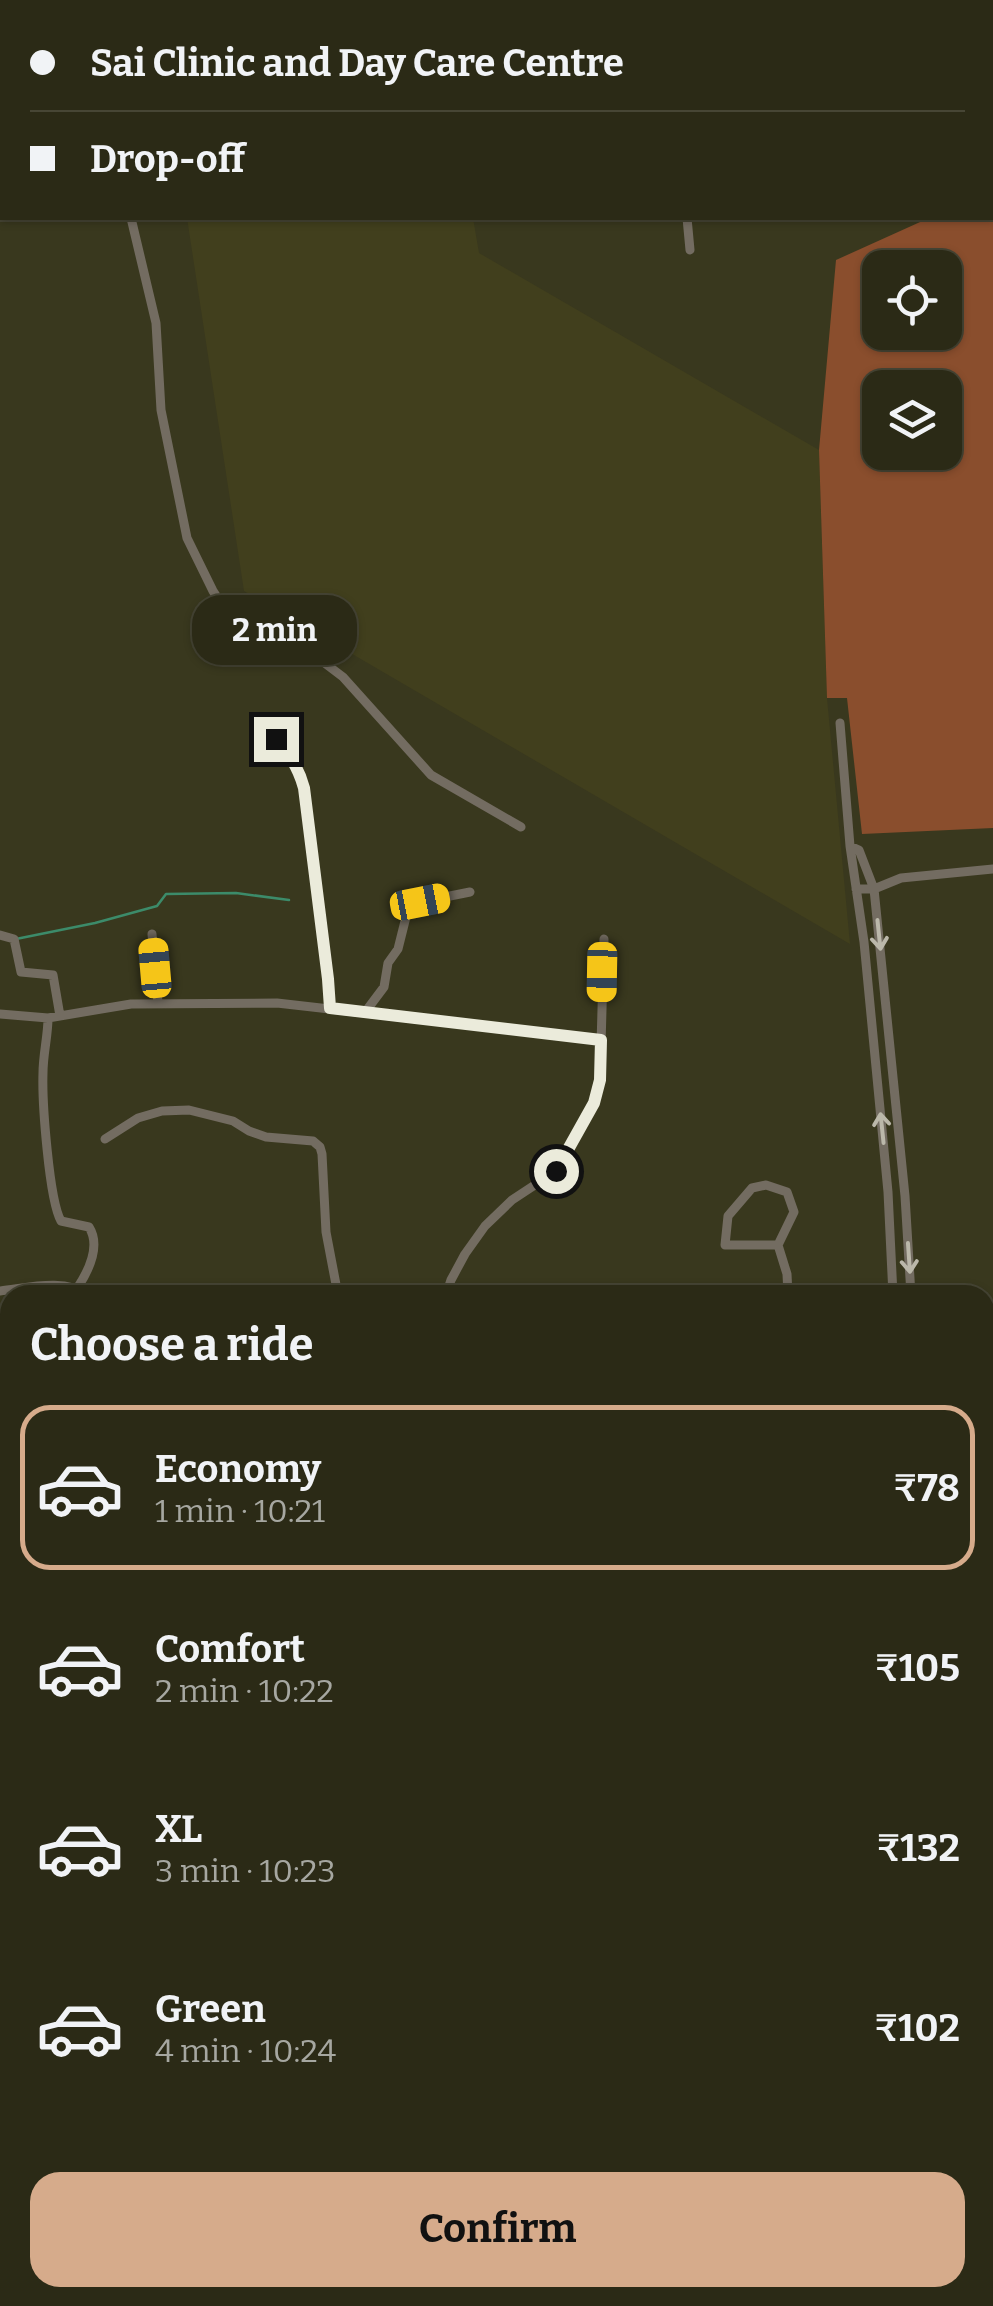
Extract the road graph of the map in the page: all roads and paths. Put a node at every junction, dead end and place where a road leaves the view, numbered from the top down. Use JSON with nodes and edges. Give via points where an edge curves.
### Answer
{"nodes":[{"id":1,"x":131,"y":220,"type":"edge"},
{"id":2,"x":687,"y":220,"type":"edge"},
{"id":3,"x":690,"y":250,"type":"dead end"},
{"id":4,"x":840,"y":724,"type":"dead end"},
{"id":5,"x":276,"y":739,"type":"dead end"},
{"id":6,"x":520,"y":827,"type":"dead end"},
{"id":7,"x":850,"y":846,"type":"junction"},
{"id":8,"x":993,"y":869,"type":"edge"},
{"id":9,"x":856,"y":889,"type":"junction"},
{"id":10,"x":874,"y":889,"type":"junction"},
{"id":11,"x":470,"y":892,"type":"dead end"},
{"id":12,"x":152,"y":934,"type":"dead end"},
{"id":13,"x":0,"y":935,"type":"edge"},
{"id":14,"x":604,"y":939,"type":"dead end"},
{"id":15,"x":158,"y":1003,"type":"junction"},
{"id":16,"x":330,"y":1008,"type":"junction"},
{"id":17,"x":366,"y":1012,"type":"junction"},
{"id":18,"x":0,"y":1014,"type":"edge"},
{"id":19,"x":60,"y":1016,"type":"junction"},
{"id":20,"x":48,"y":1018,"type":"junction"},
{"id":21,"x":601,"y":1040,"type":"junction"},
{"id":22,"x":105,"y":1140,"type":"dead end"},
{"id":23,"x":778,"y":1245,"type":"junction"},
{"id":24,"x":80,"y":1285,"type":"edge"},
{"id":25,"x":336,"y":1285,"type":"edge"},
{"id":26,"x":449,"y":1285,"type":"edge"},
{"id":27,"x":788,"y":1285,"type":"edge"},
{"id":28,"x":892,"y":1285,"type":"edge"},
{"id":29,"x":911,"y":1285,"type":"edge"},
{"id":30,"x":0,"y":1823,"type":"edge"},
{"id":31,"x":0,"y":1843,"type":"edge"}],
"edges":[{"from":1,"to":6,"type":"street","via":[[156,322],[160,410],[187,538],[212,591],[234,612],[289,636],[332,668],[431,775]]},
{"from":2,"to":3,"type":"street"},
{"from":4,"to":7,"type":"street"},
{"from":5,"to":16,"type":"street","via":[[304,788]]},
{"from":7,"to":9,"type":"street"},
{"from":7,"to":10,"type":"street","via":[[859,850]]},
{"from":8,"to":10,"type":"street","via":[[901,878]]},
{"from":9,"to":10,"type":"street"},
{"from":28,"to":9,"type":"street","one_way":true},
{"from":10,"to":29,"type":"street","one_way":true},
{"from":11,"to":17,"type":"street","via":[[408,910],[384,987]]},
{"from":12,"to":15,"type":"street"},
{"from":13,"to":19,"type":"street","via":[[14,939],[20,972],[53,975]]},
{"from":14,"to":21,"type":"street"},
{"from":15,"to":16,"type":"street"},
{"from":15,"to":19,"type":"street"},
{"from":16,"to":17,"type":"street"},
{"from":17,"to":21,"type":"street"},
{"from":18,"to":20,"type":"street"},
{"from":19,"to":20,"type":"street"},
{"from":20,"to":24,"type":"street","via":[[42,1072],[56,1212],[61,1221],[89,1227],[94,1235],[91,1264]]},
{"from":21,"to":26,"type":"street","via":[[594,1103],[572,1146],[556,1171],[485,1226]]},
{"from":22,"to":25,"type":"street","via":[[138,1118],[189,1110],[266,1138],[313,1141],[322,1154]]},
{"from":23,"to":23,"type":"street","via":[[726,1245],[728,1216],[752,1188],[787,1192],[794,1212]]},
{"from":23,"to":27,"type":"street"},
{"from":30,"to":31,"type":"street"}]}
